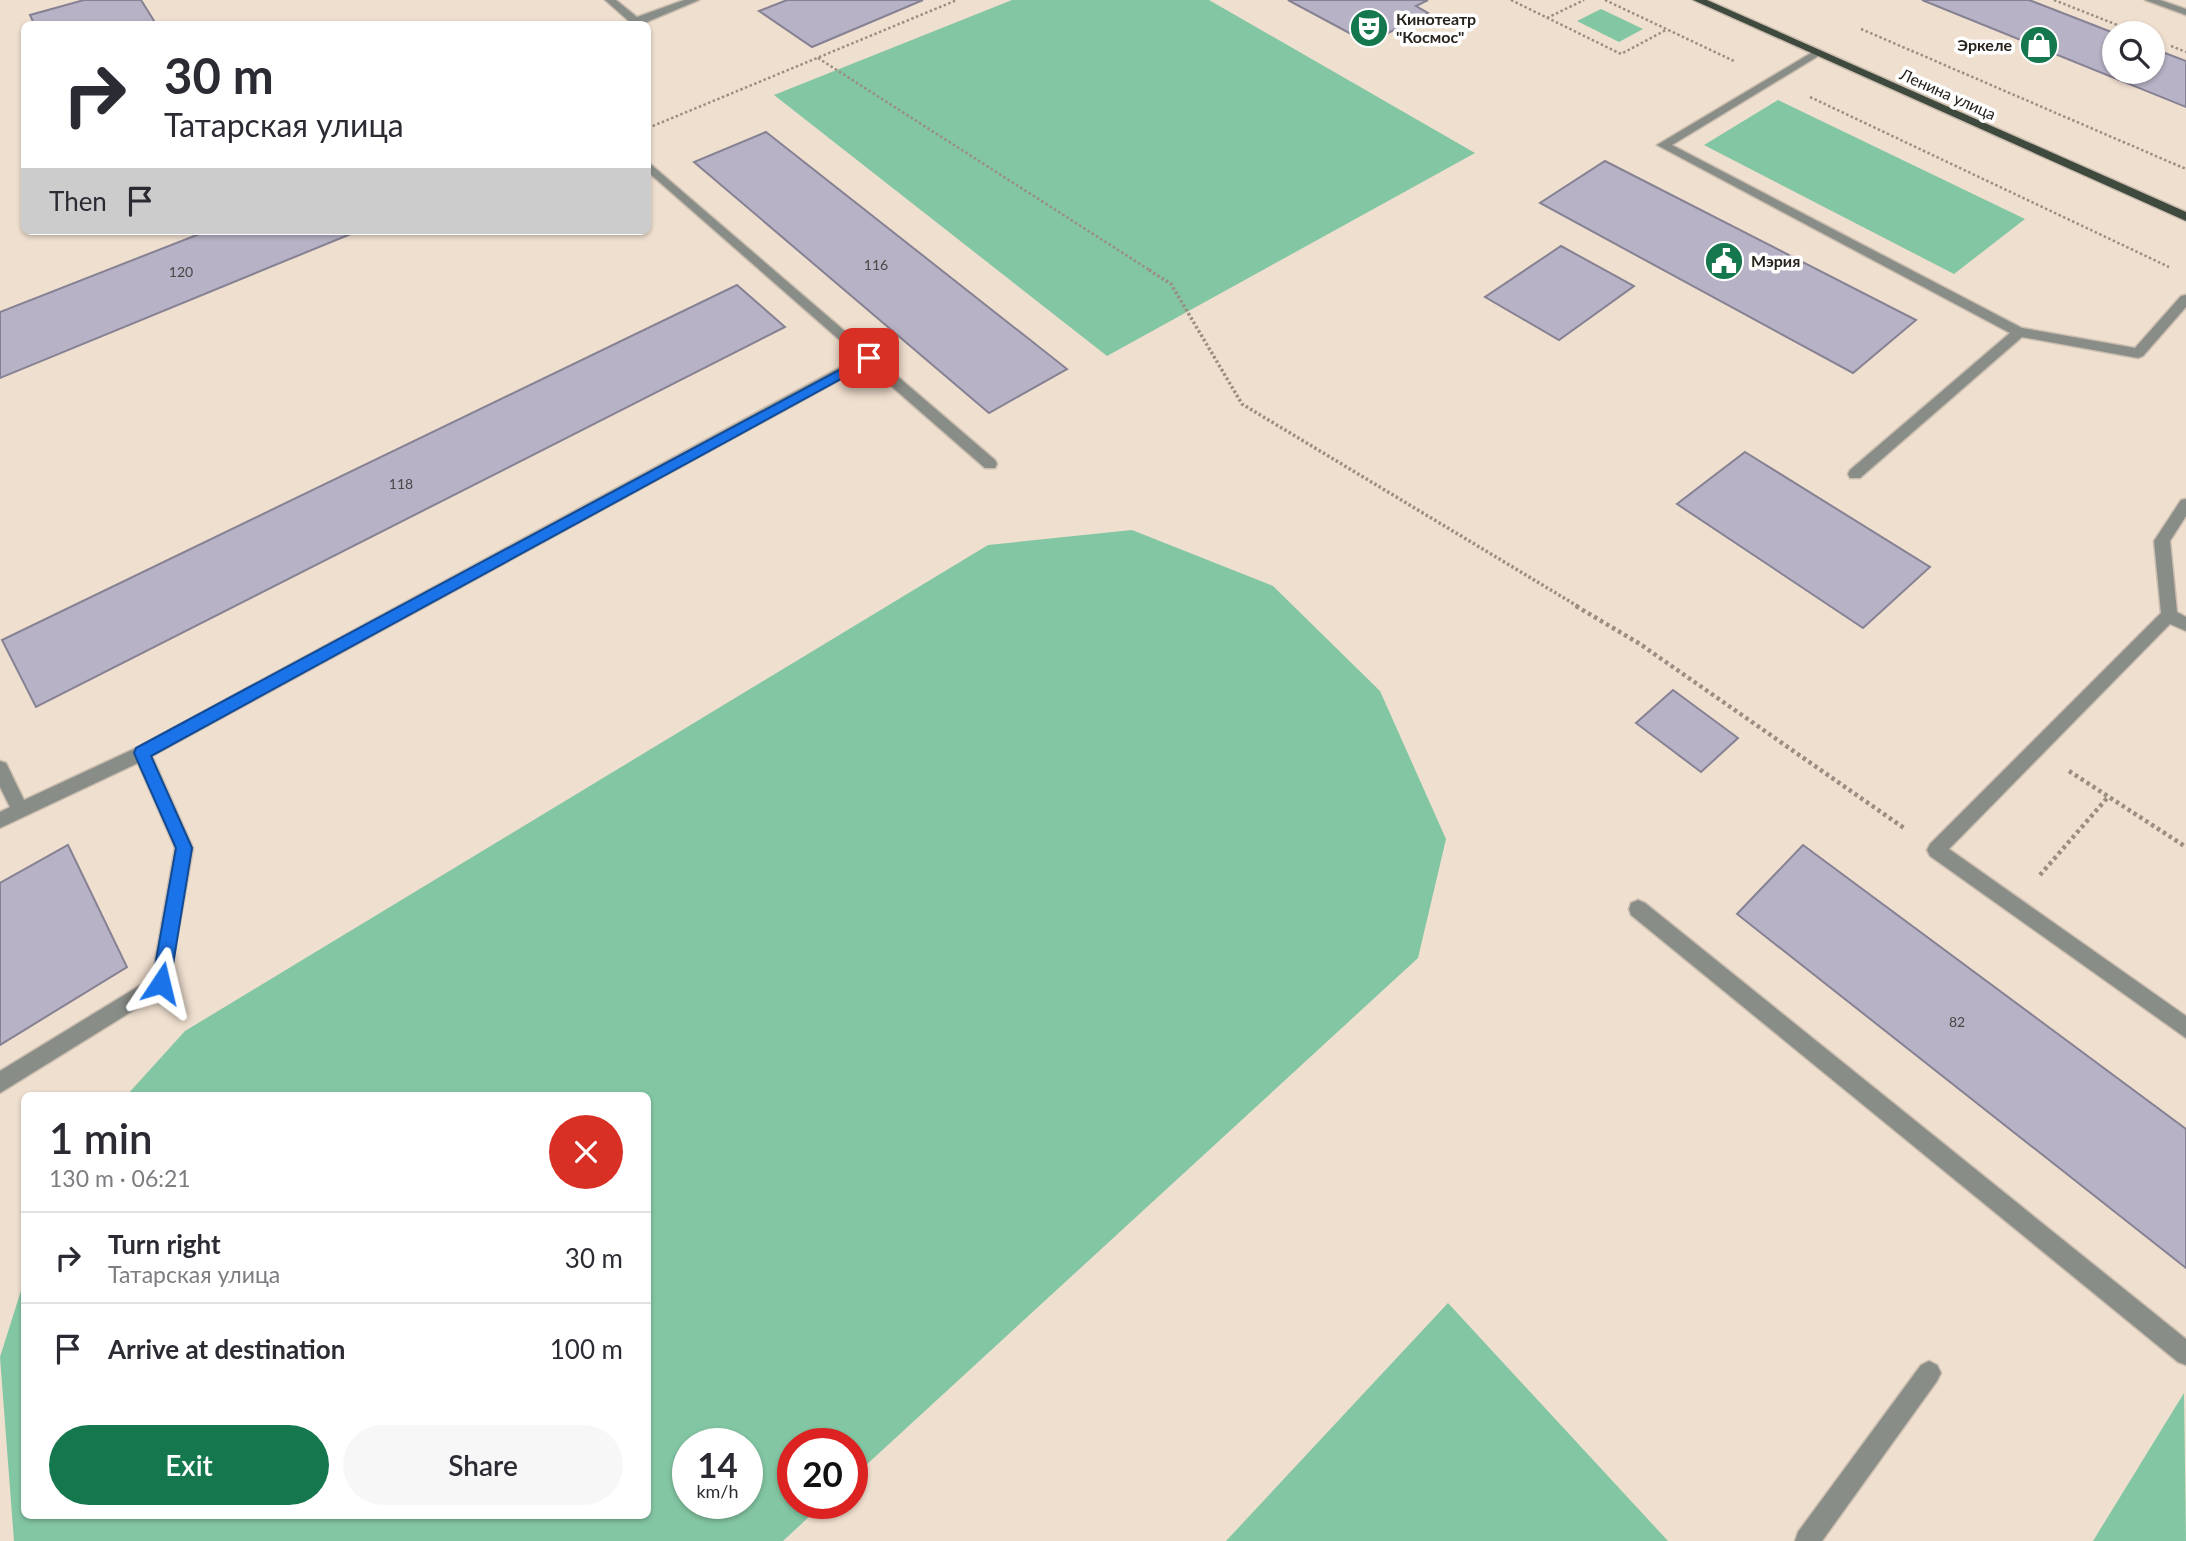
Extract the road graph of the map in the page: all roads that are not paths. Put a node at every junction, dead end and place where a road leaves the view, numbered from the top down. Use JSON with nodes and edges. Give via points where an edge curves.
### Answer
{"nodes":[{"id":1,"x":610,"y":0,"type":"edge"},
{"id":2,"x":694,"y":0,"type":"edge"},
{"id":3,"x":1698,"y":0,"type":"edge"},
{"id":4,"x":2150,"y":0,"type":"edge"},
{"id":5,"x":2186,"y":12,"type":"edge"},
{"id":6,"x":634,"y":21,"type":"edge"},
{"id":7,"x":641,"y":21,"type":"edge"},
{"id":8,"x":1816,"y":53,"type":"junction"},
{"id":9,"x":651,"y":169,"type":"edge"},
{"id":10,"x":2186,"y":217,"type":"edge"},
{"id":11,"x":2186,"y":299,"type":"edge"},
{"id":12,"x":2018,"y":332,"type":"junction"},
{"id":13,"x":869,"y":358,"type":"junction"},
{"id":14,"x":989,"y":464,"type":"dead end"},
{"id":15,"x":1855,"y":474,"type":"dead end"},
{"id":16,"x":2186,"y":504,"type":"edge"},
{"id":17,"x":2169,"y":615,"type":"junction"},
{"id":18,"x":2186,"y":625,"type":"edge"},
{"id":19,"x":142,"y":753,"type":"junction"},
{"id":20,"x":0,"y":768,"type":"edge"},
{"id":21,"x":20,"y":810,"type":"junction"},
{"id":22,"x":0,"y":820,"type":"edge"},
{"id":23,"x":1638,"y":909,"type":"dead end"},
{"id":24,"x":2186,"y":1028,"type":"edge"},
{"id":25,"x":0,"y":1083,"type":"edge"},
{"id":26,"x":2186,"y":1354,"type":"edge"},
{"id":27,"x":1929,"y":1373,"type":"dead end"},
{"id":28,"x":1807,"y":1541,"type":"edge"}],
"edges":[{"from":1,"to":6,"type":"street"},
{"from":2,"to":7,"type":"street"},
{"from":3,"to":8,"type":"main road","name":"Ленина улица"},
{"from":4,"to":5,"type":"street"},
{"from":8,"to":10,"type":"main road","name":"Ленина улица"},
{"from":8,"to":12,"type":"street","via":[[1663,145]]},
{"from":9,"to":13,"type":"street"},
{"from":11,"to":12,"type":"street","via":[[2138,353]]},
{"from":12,"to":15,"type":"street"},
{"from":13,"to":14,"type":"street"},
{"from":13,"to":19,"type":"street"},
{"from":16,"to":17,"type":"street","via":[[2162,541]]},
{"from":17,"to":18,"type":"street"},
{"from":17,"to":24,"type":"street","via":[[1936,850]]},
{"from":19,"to":21,"type":"street"},
{"from":19,"to":25,"type":"street","via":[[184,848],[161,983]]},
{"from":20,"to":21,"type":"street"},
{"from":21,"to":22,"type":"street"},
{"from":23,"to":26,"type":"street"},
{"from":27,"to":28,"type":"street"}]}
